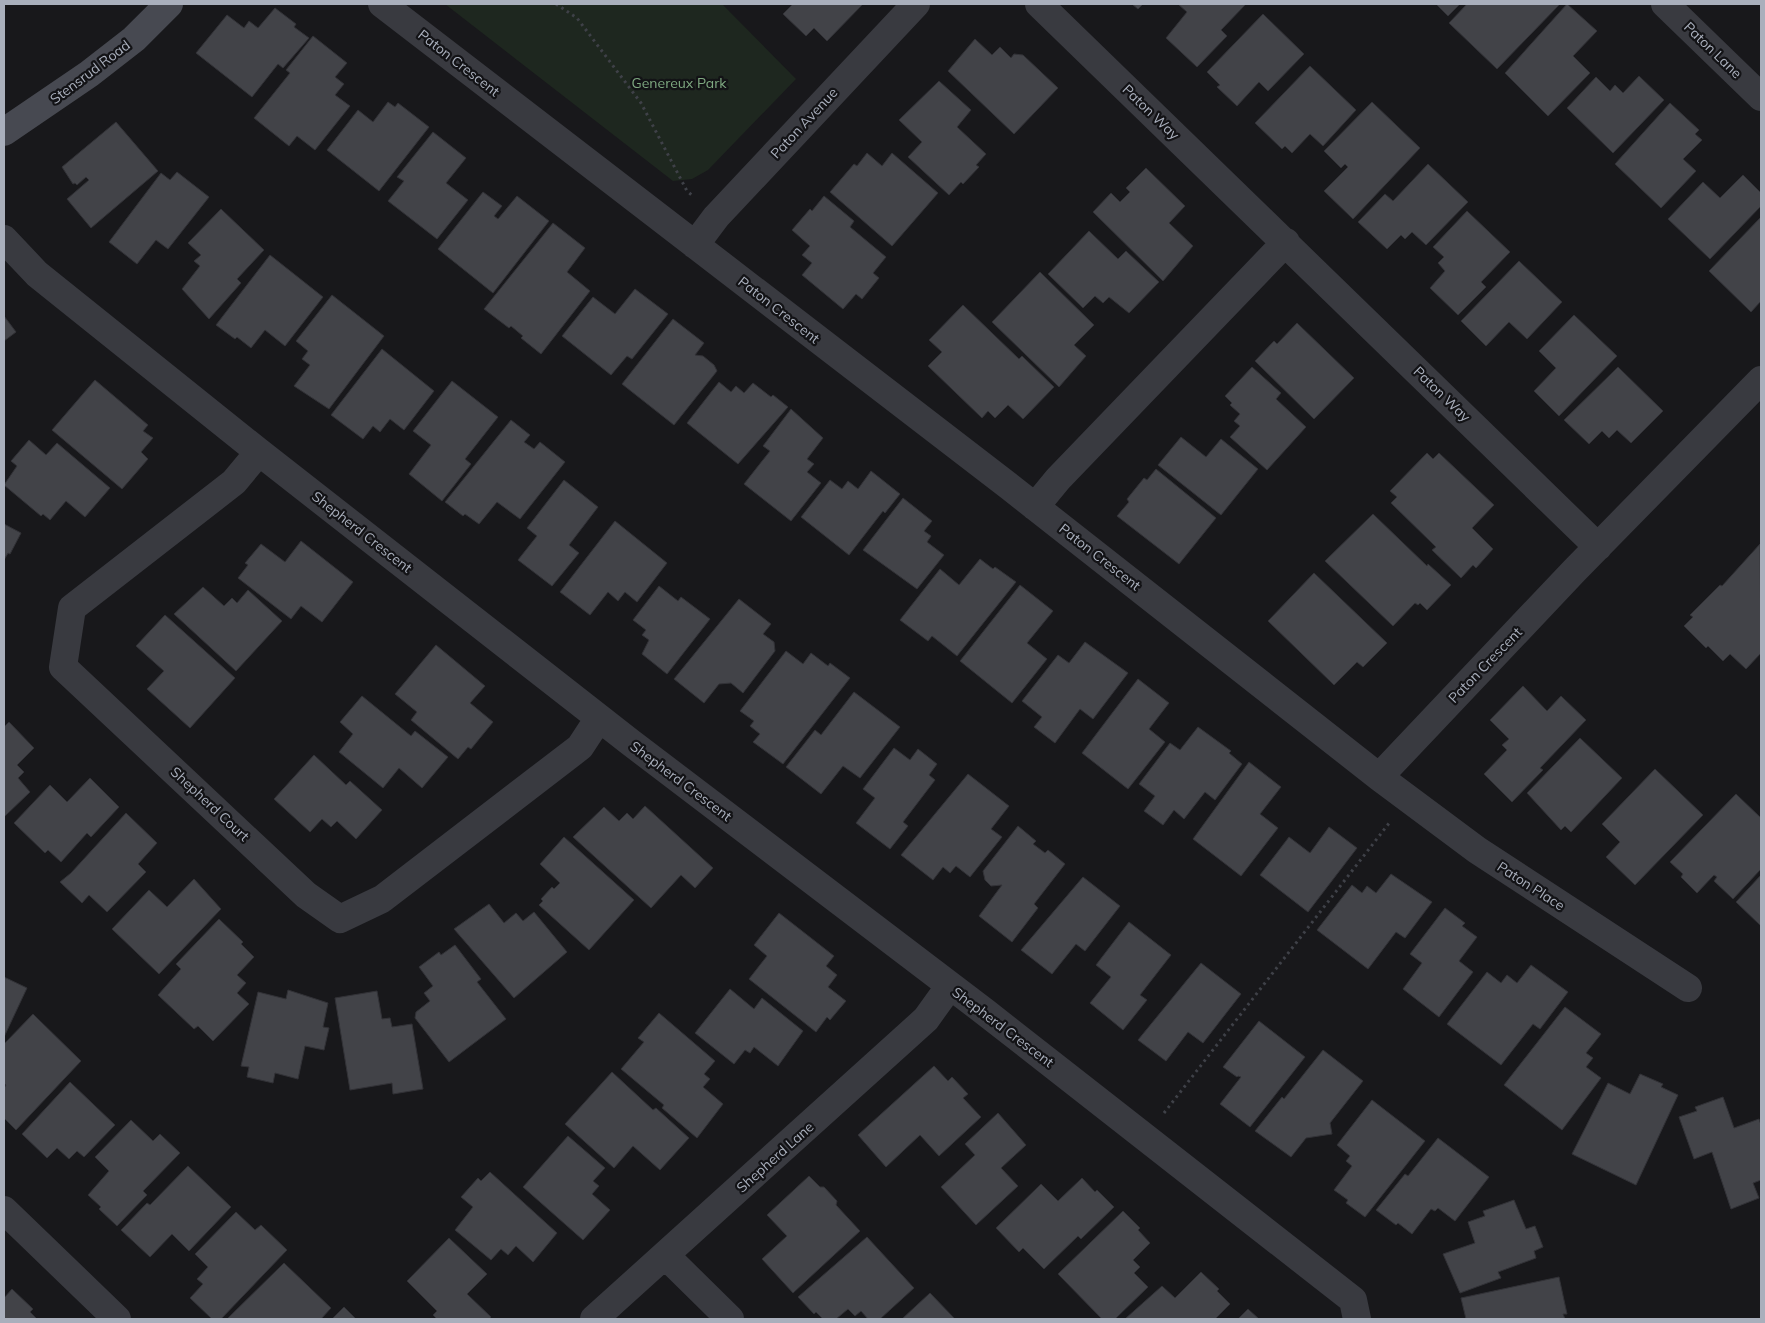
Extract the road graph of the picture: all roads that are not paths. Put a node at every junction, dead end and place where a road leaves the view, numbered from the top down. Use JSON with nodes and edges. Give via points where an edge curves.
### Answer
{"nodes":[{"id":1,"x":169,"y":4,"type":"edge"},
{"id":2,"x":382,"y":4,"type":"edge"},
{"id":3,"x":916,"y":4,"type":"edge"},
{"id":4,"x":1038,"y":4,"type":"edge"},
{"id":5,"x":1665,"y":4,"type":"edge"},
{"id":6,"x":1761,"y":97,"type":"edge"},
{"id":7,"x":4,"y":132,"type":"edge"},
{"id":8,"x":4,"y":239,"type":"edge"},
{"id":9,"x":1286,"y":242,"type":"junction"},
{"id":10,"x":695,"y":245,"type":"junction"},
{"id":11,"x":1761,"y":380,"type":"edge"},
{"id":12,"x":259,"y":452,"type":"junction"},
{"id":13,"x":1035,"y":507,"type":"junction"},
{"id":14,"x":1598,"y":547,"type":"junction"},
{"id":15,"x":599,"y":718,"type":"junction"},
{"id":16,"x":1379,"y":777,"type":"junction"},
{"id":17,"x":949,"y":987,"type":"junction"},
{"id":18,"x":1688,"y":988,"type":"dead end"},
{"id":19,"x":4,"y":1210,"type":"edge"},
{"id":20,"x":666,"y":1256,"type":"junction"},
{"id":21,"x":117,"y":1319,"type":"edge"},
{"id":22,"x":594,"y":1319,"type":"edge"},
{"id":23,"x":730,"y":1319,"type":"edge"},
{"id":24,"x":1357,"y":1319,"type":"edge"}],
"edges":[{"from":1,"to":7,"type":"street","name":"Stensrud Road","via":[[134,39],[89,74]]},
{"from":2,"to":10,"type":"street","name":"Paton Crescent"},
{"from":3,"to":10,"type":"street","name":"Paton Avenue","via":[[716,216]]},
{"from":4,"to":9,"type":"street","name":"Paton Way"},
{"from":5,"to":6,"type":"street","name":"Paton Lane"},
{"from":8,"to":12,"type":"street","name":"Shepherd Crescent","via":[[38,274]]},
{"from":9,"to":13,"type":"street","via":[[1058,479]]},
{"from":9,"to":14,"type":"street","name":"Paton Way"},
{"from":10,"to":13,"type":"street","name":"Paton Crescent"},
{"from":11,"to":14,"type":"street","name":"Paton Crescent"},
{"from":12,"to":15,"type":"street","name":"Shepherd Crescent"},
{"from":12,"to":15,"type":"street","name":"Shepherd Court","via":[[234,482],[72,608],[64,667],[306,895],[340,919],[382,899],[580,747]]},
{"from":13,"to":16,"type":"street","name":"Paton Crescent"},
{"from":14,"to":16,"type":"street","name":"Paton Crescent"},
{"from":15,"to":17,"type":"street","name":"Shepherd Crescent"},
{"from":16,"to":18,"type":"street","name":"Paton Place","via":[[1477,850]]},
{"from":17,"to":20,"type":"street","name":"Shepherd Lane","via":[[926,1020]]},
{"from":17,"to":24,"type":"street","name":"Shepherd Crescent","via":[[1353,1300]]},
{"from":19,"to":21,"type":"street"},
{"from":20,"to":22,"type":"street","name":"Shepherd Lane"},
{"from":20,"to":23,"type":"street"}]}
